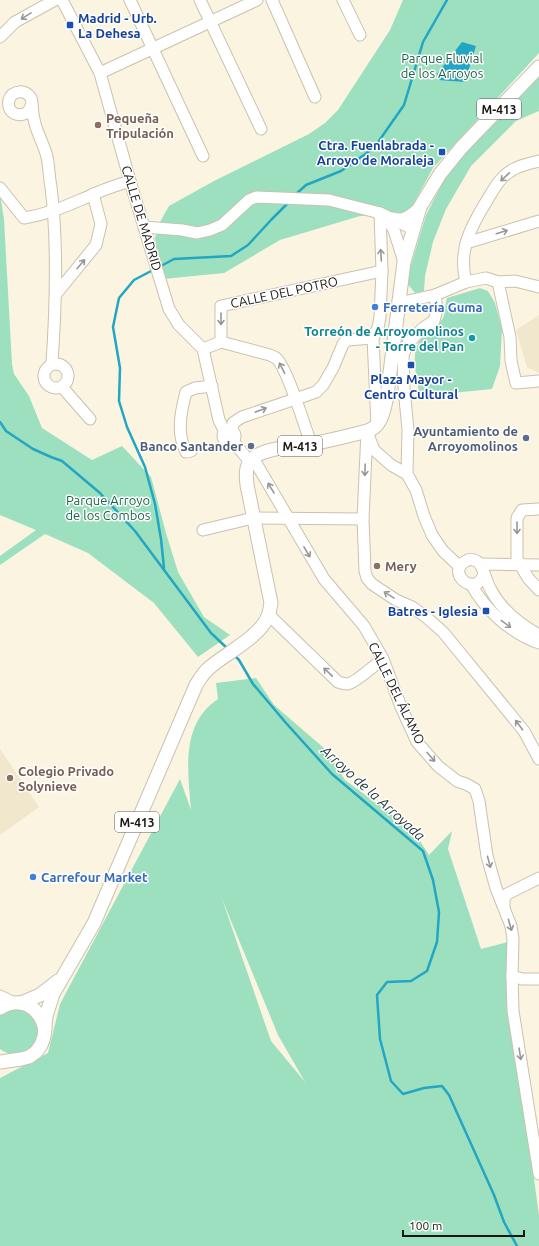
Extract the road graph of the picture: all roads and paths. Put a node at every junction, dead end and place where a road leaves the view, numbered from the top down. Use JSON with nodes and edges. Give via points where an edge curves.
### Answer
{"nodes":[{"id":1,"x":55,"y":0,"type":"edge"},
{"id":2,"x":62,"y":0,"type":"edge"},
{"id":3,"x":130,"y":0,"type":"edge"},
{"id":4,"x":200,"y":0,"type":"edge"},
{"id":5,"x":257,"y":0,"type":"edge"},
{"id":6,"x":272,"y":0,"type":"edge"},
{"id":7,"x":343,"y":0,"type":"edge"},
{"id":8,"x":210,"y":22,"type":"junction"},
{"id":9,"x":360,"y":35,"type":"dead end"},
{"id":10,"x":0,"y":37,"type":"edge"},
{"id":11,"x":152,"y":48,"type":"junction"},
{"id":12,"x":539,"y":66,"type":"edge"},
{"id":13,"x":100,"y":73,"type":"junction"},
{"id":14,"x":315,"y":97,"type":"dead end"},
{"id":15,"x":31,"y":106,"type":"junction"},
{"id":16,"x":16,"y":114,"type":"junction"},
{"id":17,"x":37,"y":129,"type":"junction"},
{"id":18,"x":261,"y":129,"type":"dead end"},
{"id":19,"x":203,"y":156,"type":"dead end"},
{"id":20,"x":539,"y":161,"type":"edge"},
{"id":21,"x":130,"y":181,"type":"junction"},
{"id":22,"x":0,"y":188,"type":"edge"},
{"id":23,"x":93,"y":194,"type":"junction"},
{"id":24,"x":420,"y":207,"type":"junction"},
{"id":25,"x":54,"y":211,"type":"junction"},
{"id":26,"x":382,"y":214,"type":"junction"},
{"id":27,"x":539,"y":221,"type":"edge"},
{"id":28,"x":144,"y":227,"type":"junction"},
{"id":29,"x":394,"y":230,"type":"junction"},
{"id":30,"x":412,"y":232,"type":"junction"},
{"id":31,"x":466,"y":244,"type":"junction"},
{"id":32,"x":404,"y":262,"type":"junction"},
{"id":33,"x":382,"y":271,"type":"junction"},
{"id":34,"x":466,"y":282,"type":"junction"},
{"id":35,"x":498,"y":282,"type":"junction"},
{"id":36,"x":539,"y":287,"type":"edge"},
{"id":37,"x":56,"y":294,"type":"junction"},
{"id":38,"x":435,"y":295,"type":"junction"},
{"id":39,"x":398,"y":301,"type":"junction"},
{"id":40,"x":396,"y":321,"type":"junction"},
{"id":41,"x":380,"y":322,"type":"junction"},
{"id":42,"x":373,"y":338,"type":"junction"},
{"id":43,"x":220,"y":342,"type":"junction"},
{"id":44,"x":203,"y":349,"type":"junction"},
{"id":45,"x":52,"y":363,"type":"junction"},
{"id":46,"x":539,"y":381,"type":"edge"},
{"id":47,"x":212,"y":386,"type":"junction"},
{"id":48,"x":62,"y":387,"type":"junction"},
{"id":49,"x":295,"y":398,"type":"junction"},
{"id":50,"x":90,"y":419,"type":"dead end"},
{"id":51,"x":372,"y":428,"type":"junction"},
{"id":52,"x":230,"y":434,"type":"junction"},
{"id":53,"x":311,"y":444,"type":"junction"},
{"id":54,"x":191,"y":451,"type":"dead end"},
{"id":55,"x":251,"y":460,"type":"junction"},
{"id":56,"x":407,"y":474,"type":"junction"},
{"id":57,"x":539,"y":509,"type":"edge"},
{"id":58,"x":253,"y":518,"type":"junction"},
{"id":59,"x":288,"y":518,"type":"junction"},
{"id":60,"x":363,"y":519,"type":"junction"},
{"id":61,"x":203,"y":530,"type":"dead end"},
{"id":62,"x":520,"y":564,"type":"junction"},
{"id":63,"x":539,"y":565,"type":"edge"},
{"id":64,"x":460,"y":567,"type":"junction"},
{"id":65,"x":482,"y":568,"type":"junction"},
{"id":66,"x":471,"y":584,"type":"junction"},
{"id":67,"x":539,"y":590,"type":"edge"},
{"id":68,"x":268,"y":615,"type":"junction"},
{"id":69,"x":539,"y":635,"type":"edge"},
{"id":70,"x":539,"y":643,"type":"edge"},
{"id":71,"x":383,"y":659,"type":"junction"},
{"id":72,"x":539,"y":759,"type":"edge"},
{"id":73,"x":539,"y":878,"type":"edge"},
{"id":74,"x":496,"y":888,"type":"junction"},
{"id":75,"x":511,"y":891,"type":"junction"},
{"id":76,"x":504,"y":907,"type":"junction"},
{"id":77,"x":64,"y":976,"type":"junction"},
{"id":78,"x":512,"y":976,"type":"junction"},
{"id":79,"x":539,"y":979,"type":"edge"},
{"id":80,"x":0,"y":996,"type":"edge"},
{"id":81,"x":17,"y":1003,"type":"junction"},
{"id":82,"x":0,"y":1008,"type":"edge"},
{"id":83,"x":45,"y":1028,"type":"junction"},
{"id":84,"x":0,"y":1054,"type":"edge"},
{"id":85,"x":6,"y":1061,"type":"edge"},
{"id":86,"x":536,"y":1135,"type":"edge"},
{"id":87,"x":539,"y":1174,"type":"edge"}],
"edges":[{"from":1,"to":10,"type":"street","one_way":true,"via":[[15,22]]},
{"from":2,"to":13,"type":"street","name":"CALLE DE MADRID"},
{"from":3,"to":11,"type":"street"},
{"from":4,"to":8,"type":"street"},
{"from":5,"to":8,"type":"street"},
{"from":6,"to":14,"type":"street"},
{"from":7,"to":9,"type":"street"},
{"from":8,"to":11,"type":"street"},
{"from":8,"to":18,"type":"street"},
{"from":11,"to":13,"type":"street"},
{"from":11,"to":19,"type":"street"},
{"from":12,"to":24,"type":"main road","number":"M-413","via":[[461,148],[440,174]]},
{"from":13,"to":21,"type":"street","name":"CALLE DE MADRID"},
{"from":15,"to":16,"type":"street","via":[[28,112]]},
{"from":15,"to":16,"type":"street","via":[[31,99],[26,94],[16,93],[10,98],[9,106]]},
{"from":15,"to":17,"type":"street"},
{"from":16,"to":17,"type":"street"},
{"from":17,"to":25,"type":"street","via":[[47,156]]},
{"from":20,"to":31,"type":"street","one_way":true,"via":[[521,165],[504,176],[475,219]]},
{"from":21,"to":23,"type":"street"},
{"from":21,"to":28,"type":"street","name":"CALLE DE MADRID"},
{"from":22,"to":25,"type":"street","via":[[24,218]]},
{"from":23,"to":25,"type":"street"},
{"from":37,"to":23,"type":"street","one_way":true,"via":[[96,245],[101,224]]},
{"from":24,"to":26,"type":"street","via":[[413,214],[398,220]]},
{"from":24,"to":30,"type":"main road","number":"M-413"},
{"from":25,"to":37,"type":"street"},
{"from":26,"to":28,"type":"street","via":[[329,200],[256,197],[249,200],[222,225],[210,230],[197,233]]},
{"from":26,"to":29,"type":"street"},
{"from":26,"to":30,"type":"street"},
{"from":33,"to":26,"type":"street","one_way":true},
{"from":31,"to":27,"type":"street","one_way":true},
{"from":28,"to":44,"type":"street","name":"CALLE DE MADRID","via":[[169,309],[179,325]]},
{"from":29,"to":30,"type":"street"},
{"from":29,"to":32,"type":"street"},
{"from":30,"to":32,"type":"main road","number":"M-413"},
{"from":31,"to":34,"type":"street","via":[[462,269]]},
{"from":32,"to":39,"type":"main road","number":"M-413"},
{"from":33,"to":41,"type":"street"},
{"from":33,"to":43,"type":"street","name":"CALLE DEL POTRO","one_way":true,"via":[[221,306]]},
{"from":34,"to":35,"type":"street","via":[[486,278]]},
{"from":34,"to":38,"type":"street"},
{"from":35,"to":36,"type":"street","via":[[515,281]]},
{"from":35,"to":46,"type":"street","via":[[510,337],[516,383]]},
{"from":37,"to":45,"type":"street"},
{"from":38,"to":39,"type":"street"},
{"from":38,"to":56,"type":"street","via":[[437,309],[434,321],[408,343],[403,355],[408,430]]},
{"from":39,"to":40,"type":"main road","number":"M-413"},
{"from":40,"to":41,"type":"street"},
{"from":40,"to":51,"type":"main road","number":"M-413","via":[[387,396],[383,412]]},
{"from":41,"to":42,"type":"street"},
{"from":42,"to":49,"type":"street","via":[[348,340],[343,344],[323,385],[316,392]]},
{"from":42,"to":51,"type":"street"},
{"from":43,"to":44,"type":"street"},
{"from":49,"to":43,"type":"street","one_way":true,"via":[[276,359],[270,355]]},
{"from":44,"to":47,"type":"street"},
{"from":45,"to":48,"type":"street","via":[[64,365],[68,374]]},
{"from":45,"to":48,"type":"street","via":[[46,368],[43,376],[47,385]]},
{"from":47,"to":52,"type":"street","via":[[219,420]]},
{"from":47,"to":54,"type":"street","via":[[186,392],[180,423],[184,448],[186,452]]},
{"from":48,"to":50,"type":"street"},
{"from":52,"to":49,"type":"street","one_way":true,"via":[[232,423],[242,417]]},
{"from":49,"to":53,"type":"street"},
{"from":51,"to":53,"type":"main road","number":"M-413"},
{"from":51,"to":56,"type":"street","via":[[374,450],[391,465]]},
{"from":51,"to":60,"type":"street","one_way":true},
{"from":52,"to":55,"type":"street","name":"CALLE DEL ÁLAMO"},
{"from":53,"to":55,"type":"main road","number":"M-413","via":[[263,452]]},
{"from":55,"to":58,"type":"main road","via":[[246,469],[246,476]]},
{"from":59,"to":55,"type":"street","name":"CALLE DEL ÁLAMO","one_way":true},
{"from":56,"to":64,"type":"street","via":[[416,490],[432,535],[443,551]]},
{"from":57,"to":62,"type":"street","one_way":true,"via":[[522,510],[517,518],[517,559]]},
{"from":58,"to":59,"type":"street"},
{"from":58,"to":61,"type":"street"},
{"from":58,"to":68,"type":"main road","via":[[271,604]]},
{"from":59,"to":60,"type":"street"},
{"from":59,"to":71,"type":"street","name":"CALLE DEL ÁLAMO","one_way":true,"via":[[324,579],[364,626]]},
{"from":72,"to":60,"type":"street","one_way":true,"via":[[524,731],[443,632],[412,607],[396,600],[367,578]]},
{"from":62,"to":63,"type":"street"},
{"from":62,"to":65,"type":"street"},
{"from":62,"to":67,"type":"street"},
{"from":64,"to":65,"type":"street","via":[[462,563],[473,560]]},
{"from":64,"to":66,"type":"street","via":[[460,578]]},
{"from":65,"to":66,"type":"street","via":[[480,580]]},
{"from":65,"to":69,"type":"street","via":[[490,590],[504,610]]},
{"from":66,"to":70,"type":"street","one_way":true,"via":[[499,619],[527,639]]},
{"from":71,"to":68,"type":"street","one_way":true,"via":[[354,681],[343,684]]},
{"from":68,"to":77,"type":"main road","number":"M-413","via":[[264,623],[246,640],[202,675],[94,924]]},
{"from":71,"to":74,"type":"street","name":"CALLE DEL ÁLAMO","one_way":true,"via":[[418,742],[438,766],[457,781],[475,789],[487,856]]},
{"from":73,"to":75,"type":"street"},
{"from":74,"to":75,"type":"street","via":[[503,892]]},
{"from":74,"to":76,"type":"street","name":"CALLE DEL ÁLAMO"},
{"from":75,"to":76,"type":"street","via":[[504,899]]},
{"from":76,"to":78,"type":"street","name":"CALLE DEL ÁLAMO","one_way":true,"via":[[513,939]]},
{"from":77,"to":81,"type":"main road","number":"M-413","via":[[40,995]]},
{"from":77,"to":83,"type":"main road","number":"M-413","via":[[54,994],[46,1016]]},
{"from":78,"to":79,"type":"street"},
{"from":78,"to":86,"type":"street","name":"CALLE DEL ÁLAMO","one_way":true,"via":[[513,1011]]},
{"from":80,"to":81,"type":"street"},
{"from":81,"to":82,"type":"main road","number":"M-413"},
{"from":81,"to":83,"type":"main road","via":[[28,1005],[40,1014]]},
{"from":83,"to":85,"type":"main road","number":"M-413","via":[[41,1045],[36,1052],[29,1057]]},
{"from":84,"to":85,"type":"main road","number":"M-413"},
{"from":86,"to":87,"type":"street","name":"CALLE DEL ÁLAMO"}]}
